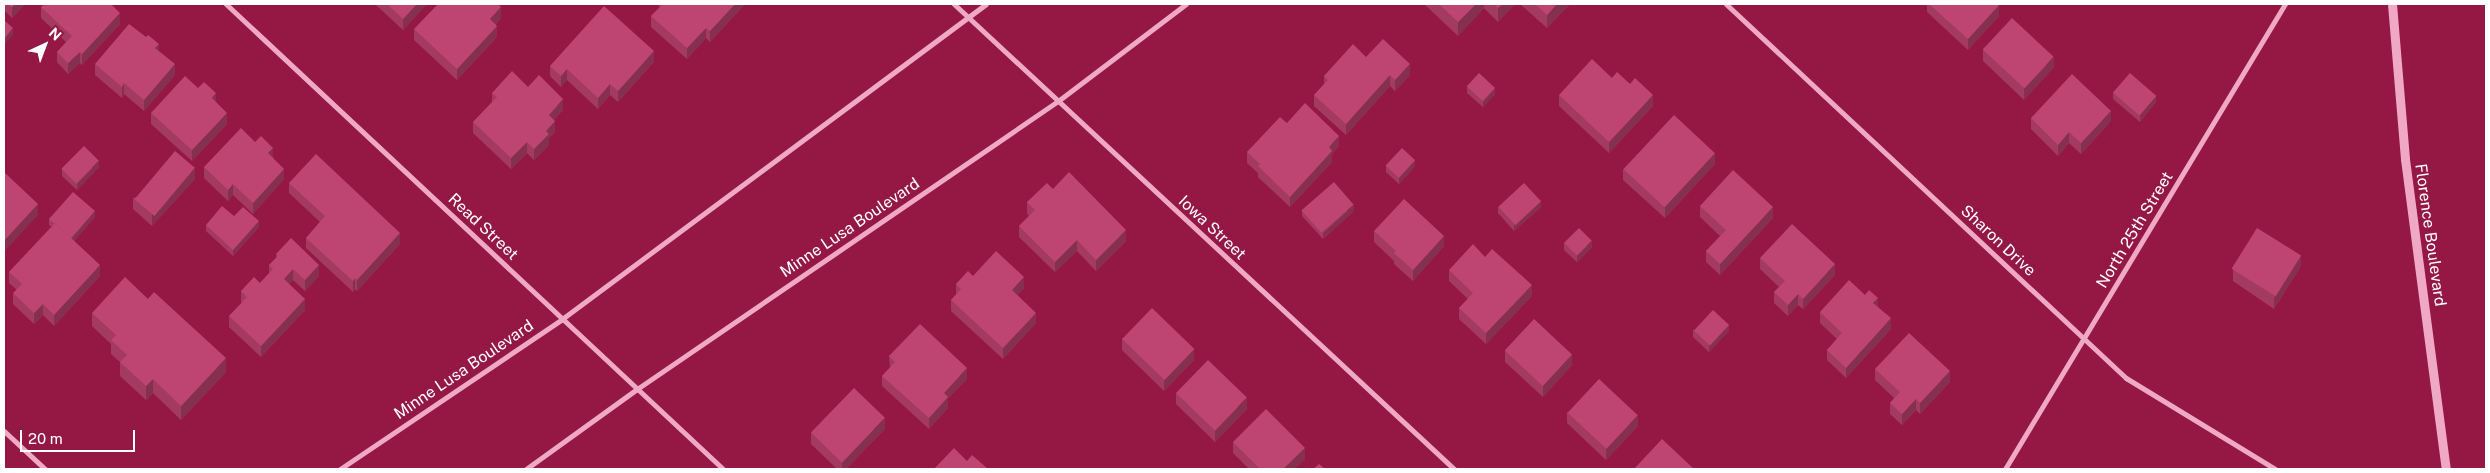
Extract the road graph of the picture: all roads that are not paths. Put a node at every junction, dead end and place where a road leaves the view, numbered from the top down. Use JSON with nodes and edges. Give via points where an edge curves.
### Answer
{"nodes":[{"id":1,"x":226,"y":4,"type":"edge"},
{"id":2,"x":954,"y":4,"type":"edge"},
{"id":3,"x":986,"y":4,"type":"edge"},
{"id":4,"x":1186,"y":4,"type":"edge"},
{"id":5,"x":1726,"y":4,"type":"edge"},
{"id":6,"x":2285,"y":4,"type":"edge"},
{"id":7,"x":2392,"y":4,"type":"edge"},
{"id":8,"x":968,"y":16,"type":"junction"},
{"id":9,"x":1058,"y":102,"type":"junction"},
{"id":10,"x":562,"y":319,"type":"junction"},
{"id":11,"x":2084,"y":338,"type":"junction"},
{"id":12,"x":637,"y":389,"type":"junction"},
{"id":13,"x":4,"y":431,"type":"edge"},
{"id":14,"x":45,"y":469,"type":"edge"},
{"id":15,"x":340,"y":469,"type":"edge"},
{"id":16,"x":526,"y":469,"type":"edge"},
{"id":17,"x":723,"y":469,"type":"edge"},
{"id":18,"x":1454,"y":469,"type":"edge"},
{"id":19,"x":2005,"y":469,"type":"edge"},
{"id":20,"x":2275,"y":469,"type":"edge"},
{"id":21,"x":2446,"y":469,"type":"edge"}],
"edges":[{"from":1,"to":10,"type":"street","name":"Read Street"},
{"from":2,"to":8,"type":"street","name":"Iowa Street"},
{"from":3,"to":8,"type":"street","name":"Minne Lusa Boulevard"},
{"from":4,"to":9,"type":"street","name":"Minne Lusa Boulevard"},
{"from":5,"to":11,"type":"street","name":"Sharon Drive"},
{"from":6,"to":11,"type":"street","name":"North 25th Street"},
{"from":7,"to":21,"type":"street","name":"Florence Boulevard","via":[[2405,159]]},
{"from":8,"to":9,"type":"street","name":"Iowa Street"},
{"from":8,"to":10,"type":"street","name":"Minne Lusa Boulevard"},
{"from":9,"to":12,"type":"street","name":"Minne Lusa Boulevard"},
{"from":9,"to":18,"type":"street","name":"Iowa Street"},
{"from":10,"to":12,"type":"street","name":"Read Street"},
{"from":10,"to":15,"type":"street","name":"Minne Lusa Boulevard"},
{"from":11,"to":19,"type":"street","name":"North 25th Street"},
{"from":11,"to":20,"type":"street","name":"Sharon Drive","via":[[2126,378]]},
{"from":12,"to":16,"type":"street","name":"Minne Lusa Boulevard"},
{"from":12,"to":17,"type":"street","name":"Read Street"},
{"from":13,"to":14,"type":"street"}]}
